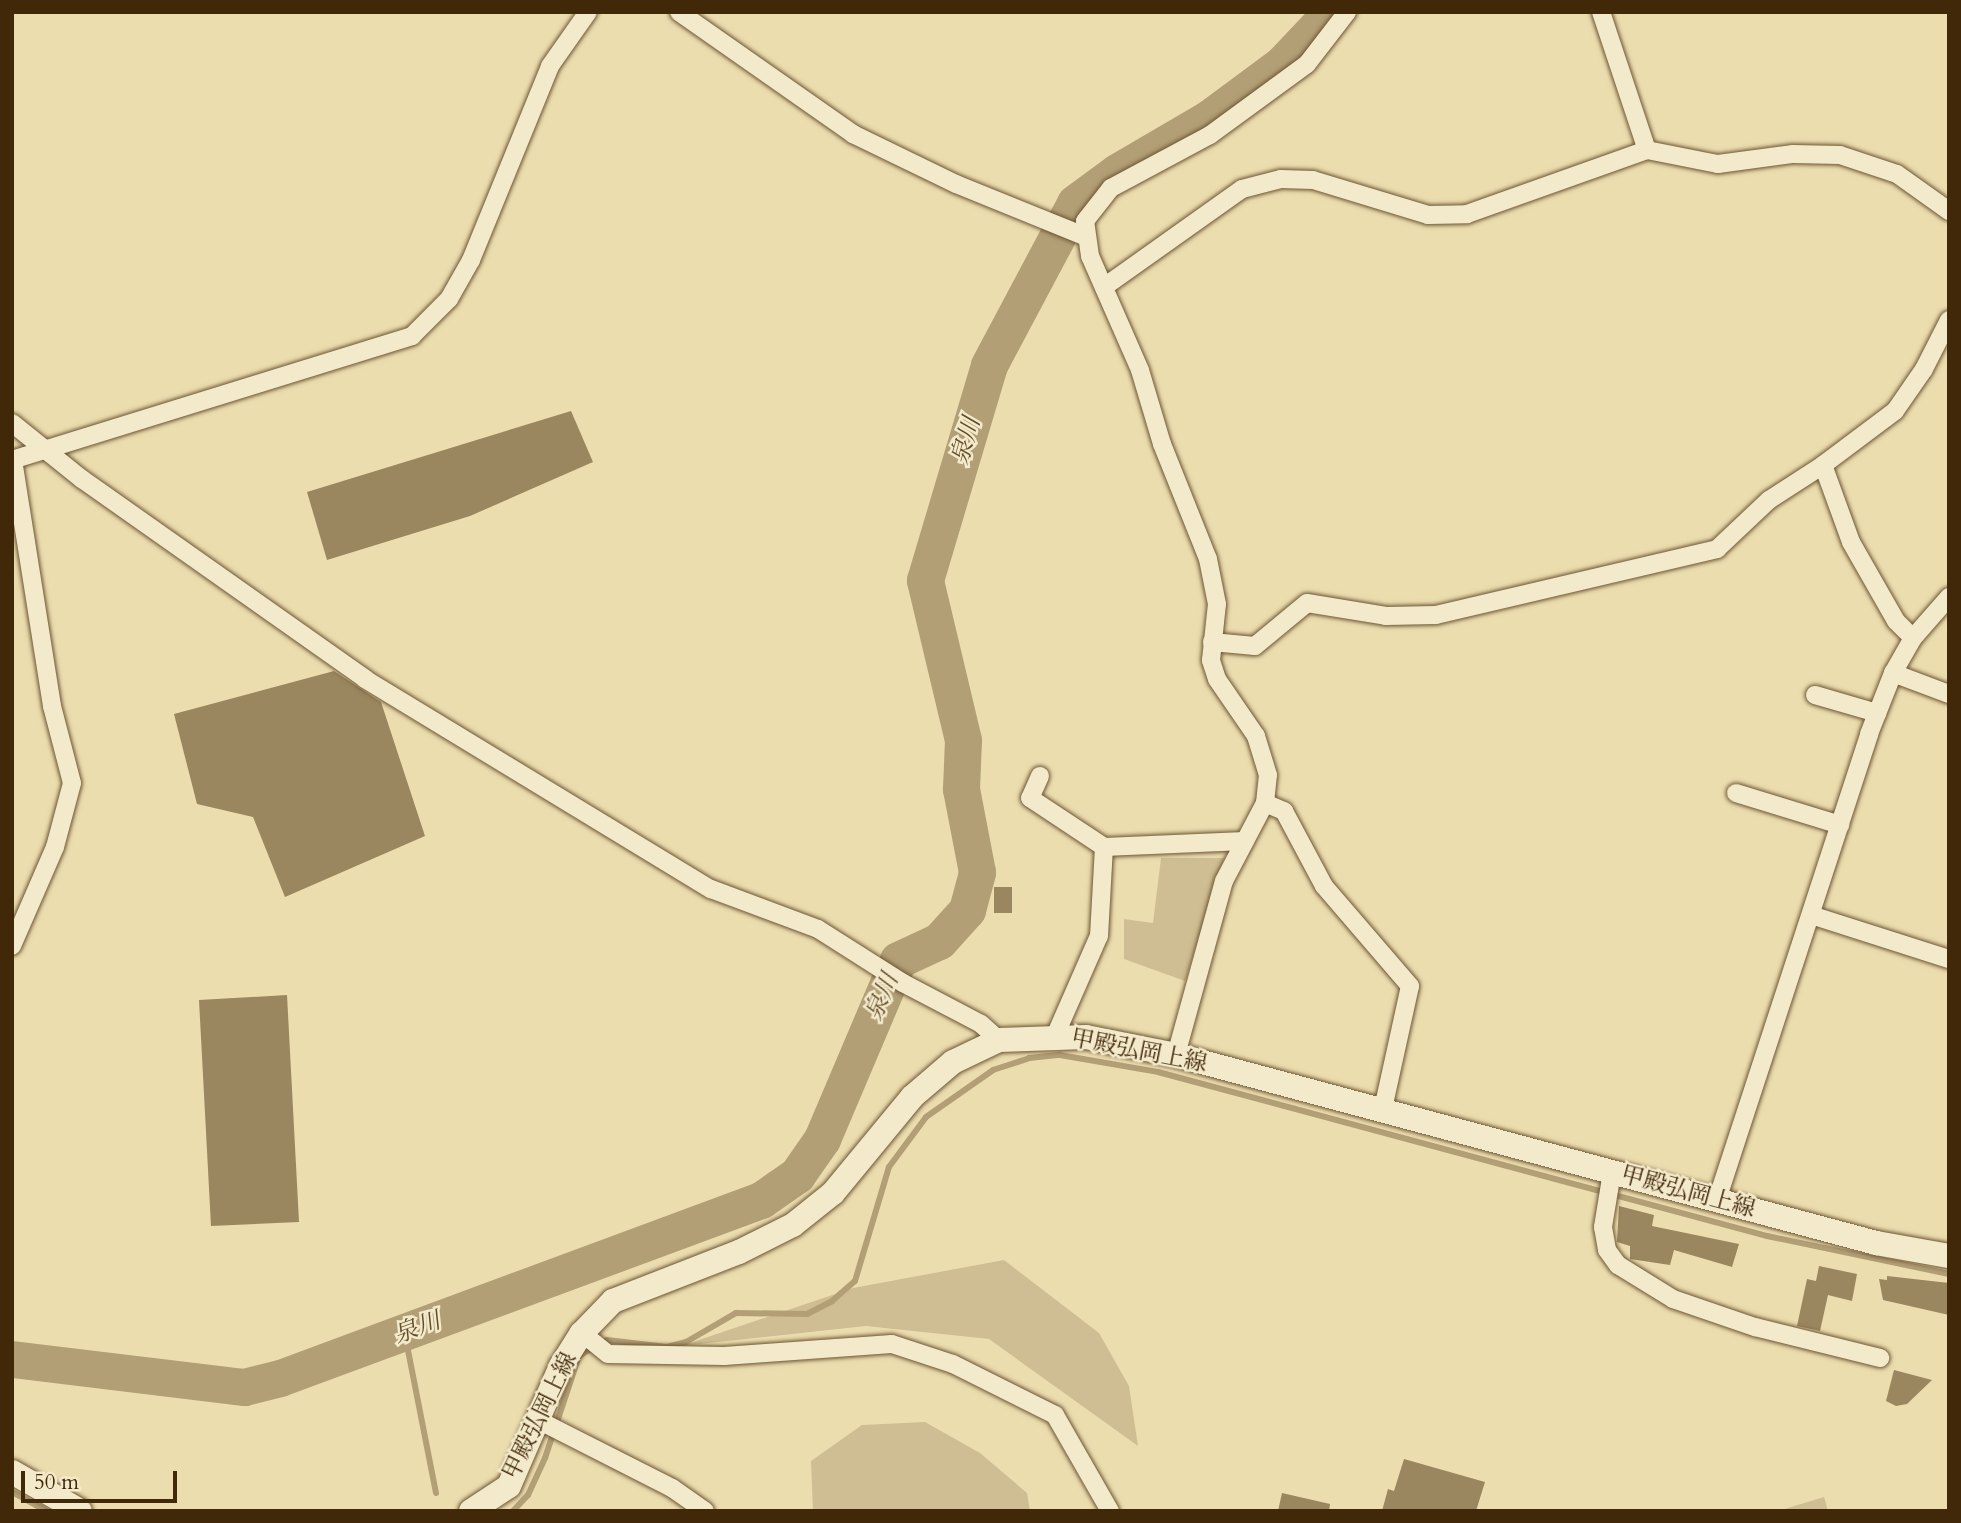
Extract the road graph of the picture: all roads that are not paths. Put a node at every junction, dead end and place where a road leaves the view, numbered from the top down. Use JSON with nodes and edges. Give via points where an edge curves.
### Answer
{"nodes":[{"id":1,"x":588,"y":12,"type":"edge"},
{"id":2,"x":680,"y":12,"type":"edge"},
{"id":3,"x":1347,"y":12,"type":"edge"},
{"id":4,"x":1601,"y":12,"type":"edge"},
{"id":5,"x":1647,"y":150,"type":"junction"},
{"id":6,"x":1949,"y":211,"type":"edge"},
{"id":7,"x":1078,"y":235,"type":"junction"},
{"id":8,"x":1104,"y":287,"type":"junction"},
{"id":9,"x":1949,"y":320,"type":"edge"},
{"id":10,"x":12,"y":423,"type":"edge"},
{"id":11,"x":46,"y":452,"type":"junction"},
{"id":12,"x":13,"y":460,"type":"edge"},
{"id":13,"x":1823,"y":465,"type":"junction"},
{"id":14,"x":1949,"y":597,"type":"edge"},
{"id":15,"x":1913,"y":638,"type":"junction"},
{"id":16,"x":1212,"y":642,"type":"junction"},
{"id":17,"x":1893,"y":673,"type":"junction"},
{"id":18,"x":1815,"y":695,"type":"dead end"},
{"id":19,"x":1949,"y":695,"type":"edge"},
{"id":20,"x":1877,"y":713,"type":"junction"},
{"id":21,"x":1041,"y":776,"type":"dead end"},
{"id":22,"x":1736,"y":793,"type":"dead end"},
{"id":23,"x":1265,"y":803,"type":"junction"},
{"id":24,"x":1840,"y":825,"type":"junction"},
{"id":25,"x":1245,"y":841,"type":"junction"},
{"id":26,"x":1104,"y":847,"type":"junction"},
{"id":27,"x":1811,"y":915,"type":"junction"},
{"id":28,"x":12,"y":946,"type":"edge"},
{"id":29,"x":1949,"y":959,"type":"edge"},
{"id":30,"x":1055,"y":1037,"type":"junction"},
{"id":31,"x":999,"y":1040,"type":"junction"},
{"id":32,"x":1176,"y":1055,"type":"junction"},
{"id":33,"x":1383,"y":1109,"type":"junction"},
{"id":34,"x":1611,"y":1174,"type":"junction"},
{"id":35,"x":1717,"y":1200,"type":"junction"},
{"id":36,"x":1949,"y":1256,"type":"edge"},
{"id":37,"x":582,"y":1333,"type":"junction"},
{"id":38,"x":1880,"y":1358,"type":"dead end"},
{"id":39,"x":551,"y":1426,"type":"junction"},
{"id":40,"x":12,"y":1472,"type":"edge"},
{"id":41,"x":80,"y":1511,"type":"edge"},
{"id":42,"x":471,"y":1511,"type":"edge"},
{"id":43,"x":705,"y":1511,"type":"edge"},
{"id":44,"x":1110,"y":1511,"type":"edge"}],
"edges":[{"from":1,"to":11,"type":"street","via":[[550,65],[471,260],[449,299],[412,336]]},
{"from":2,"to":7,"type":"street","via":[[853,134]]},
{"from":3,"to":7,"type":"street","via":[[1307,64],[1256,103],[1210,135],[1111,188]]},
{"from":4,"to":5,"type":"street"},
{"from":5,"to":6,"type":"street","via":[[1717,164],[1793,154],[1840,155],[1897,174]]},
{"from":5,"to":8,"type":"street","via":[[1467,214],[1428,215],[1313,180],[1281,179],[1242,189]]},
{"from":7,"to":8,"type":"street"},
{"from":8,"to":16,"type":"street","via":[[1140,370],[1162,444],[1208,559],[1217,604]]},
{"from":9,"to":13,"type":"street","via":[[1924,369],[1895,411]]},
{"from":10,"to":11,"type":"street"},
{"from":11,"to":12,"type":"street"},
{"from":11,"to":31,"type":"street","via":[[365,679],[584,815],[711,889],[818,929],[981,1024]]},
{"from":12,"to":28,"type":"street","via":[[52,706],[72,783],[55,847]]},
{"from":13,"to":15,"type":"street","via":[[1851,542],[1896,621]]},
{"from":13,"to":16,"type":"street","via":[[1769,500],[1717,549],[1436,615],[1386,616],[1307,603],[1255,646]]},
{"from":14,"to":15,"type":"street"},
{"from":15,"to":17,"type":"street"},
{"from":16,"to":23,"type":"street","via":[[1210,660],[1217,679],[1256,736],[1268,775]]},
{"from":17,"to":19,"type":"street"},
{"from":17,"to":20,"type":"street"},
{"from":18,"to":20,"type":"street"},
{"from":20,"to":24,"type":"street"},
{"from":21,"to":26,"type":"street","via":[[1030,798]]},
{"from":22,"to":24,"type":"street"},
{"from":23,"to":25,"type":"street"},
{"from":23,"to":33,"type":"street","via":[[1284,811],[1324,886],[1410,986]]},
{"from":24,"to":27,"type":"street"},
{"from":25,"to":26,"type":"street"},
{"from":25,"to":32,"type":"street","via":[[1224,880]]},
{"from":26,"to":30,"type":"street","via":[[1099,936]]},
{"from":27,"to":29,"type":"street"},
{"from":27,"to":35,"type":"street"},
{"from":30,"to":31,"type":"main road","name":"甲殿弘岡上線"},
{"from":30,"to":32,"type":"main road","name":"甲殿弘岡上線","via":[[1086,1037]]},
{"from":31,"to":37,"type":"main road","name":"甲殿弘岡上線","via":[[953,1062],[912,1097],[833,1193],[793,1224],[739,1252],[654,1281],[613,1301]]},
{"from":32,"to":33,"type":"main road","name":"甲殿弘岡上線"},
{"from":33,"to":34,"type":"main road","name":"甲殿弘岡上線"},
{"from":34,"to":35,"type":"main road","name":"甲殿弘岡上線"},
{"from":34,"to":38,"type":"street","via":[[1603,1227],[1607,1251],[1618,1265],[1673,1299],[1755,1327]]},
{"from":35,"to":36,"type":"main road","name":"甲殿弘岡上線","via":[[1876,1243]]},
{"from":37,"to":39,"type":"main road","name":"甲殿弘岡上線","via":[[561,1366]]},
{"from":37,"to":44,"type":"street","via":[[608,1353],[724,1356],[892,1344],[953,1364],[1055,1415]]},
{"from":39,"to":42,"type":"main road","name":"甲殿弘岡上線","via":[[509,1486]]},
{"from":39,"to":43,"type":"street","via":[[672,1488]]},
{"from":40,"to":41,"type":"main road"}]}
